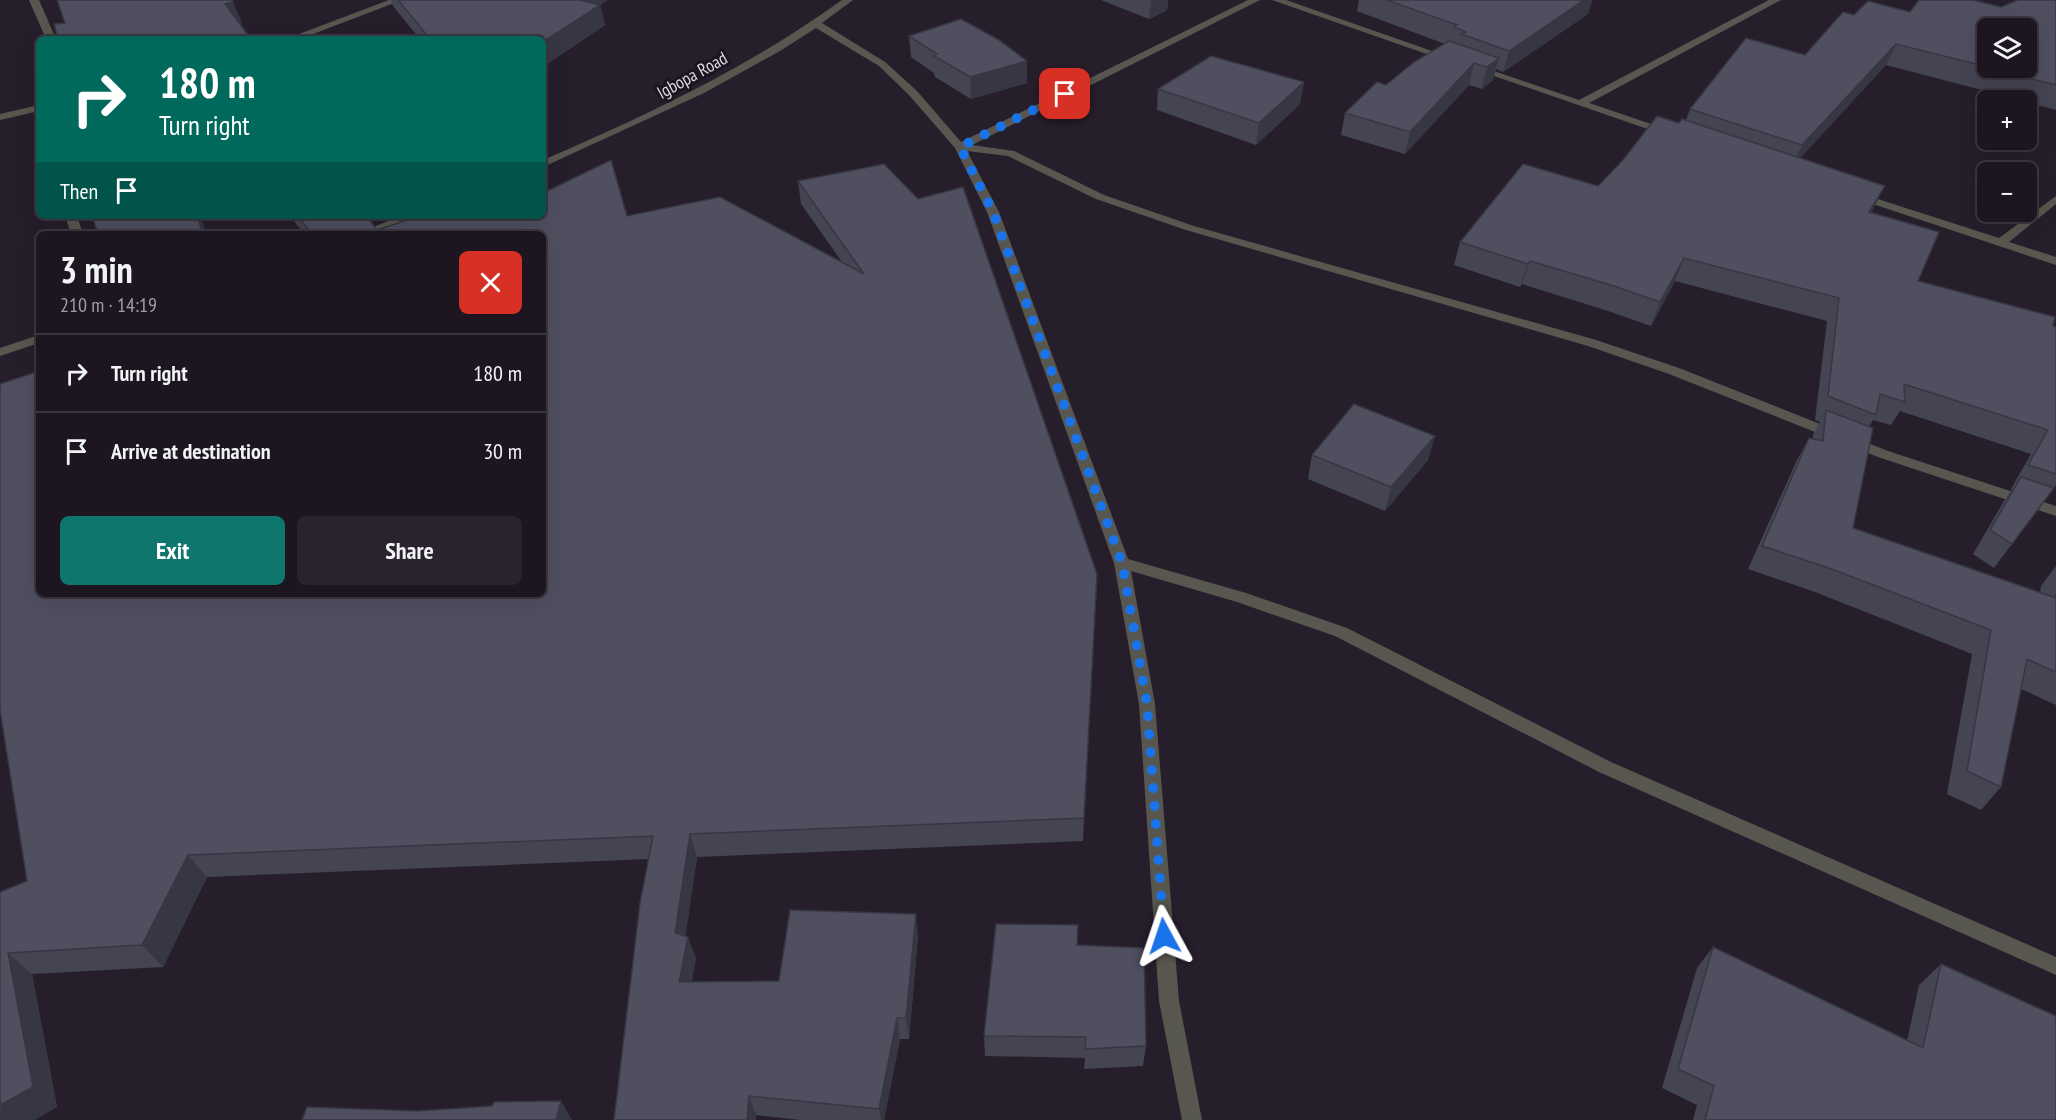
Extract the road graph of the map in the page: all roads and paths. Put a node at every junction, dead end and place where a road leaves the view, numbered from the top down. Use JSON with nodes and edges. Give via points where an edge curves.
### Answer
{"nodes":[{"id":1,"x":34,"y":0,"type":"edge"},
{"id":2,"x":397,"y":0,"type":"edge"},
{"id":3,"x":848,"y":0,"type":"edge"},
{"id":4,"x":1255,"y":0,"type":"edge"},
{"id":5,"x":1277,"y":0,"type":"edge"},
{"id":6,"x":1776,"y":0,"type":"edge"},
{"id":7,"x":816,"y":24,"type":"junction"},
{"id":8,"x":50,"y":36,"type":"edge"},
{"id":9,"x":299,"y":36,"type":"edge"},
{"id":10,"x":1457,"y":62,"type":"edge"},
{"id":11,"x":1468,"y":65,"type":"edge"},
{"id":12,"x":1580,"y":104,"type":"junction"},
{"id":13,"x":36,"y":109,"type":"edge"},
{"id":14,"x":0,"y":117,"type":"edge"},
{"id":15,"x":1682,"y":138,"type":"edge"},
{"id":16,"x":960,"y":147,"type":"junction"},
{"id":17,"x":546,"y":163,"type":"edge"},
{"id":18,"x":1852,"y":194,"type":"edge"},
{"id":19,"x":2056,"y":199,"type":"edge"},
{"id":20,"x":404,"y":219,"type":"edge"},
{"id":21,"x":369,"y":231,"type":"edge"},
{"id":22,"x":2000,"y":243,"type":"junction"},
{"id":23,"x":2056,"y":261,"type":"edge"},
{"id":24,"x":36,"y":340,"type":"edge"},
{"id":25,"x":0,"y":352,"type":"edge"},
{"id":26,"x":2056,"y":511,"type":"edge"},
{"id":27,"x":1122,"y":563,"type":"junction"},
{"id":28,"x":2056,"y":966,"type":"edge"},
{"id":29,"x":1192,"y":1120,"type":"edge"}],
"edges":[{"from":1,"to":8,"type":"street"},
{"from":2,"to":9,"type":"street"},
{"from":3,"to":7,"type":"street","name":"Igbopa Road"},
{"from":4,"to":16,"type":"street"},
{"from":5,"to":10,"type":"street"},
{"from":6,"to":12,"type":"street"},
{"from":7,"to":16,"type":"street","via":[[882,64],[914,93]]},
{"from":7,"to":17,"type":"street","name":"Igbopa Road","via":[[696,94]]},
{"from":11,"to":12,"type":"street"},
{"from":12,"to":15,"type":"street"},
{"from":13,"to":14,"type":"street"},
{"from":16,"to":26,"type":"street","via":[[1010,153],[1100,196],[1190,228],[1592,343],[1674,371],[1883,454]]},
{"from":16,"to":27,"type":"street","via":[[993,212]]},
{"from":18,"to":22,"type":"street"},
{"from":19,"to":22,"type":"street"},
{"from":20,"to":21,"type":"street"},
{"from":22,"to":23,"type":"street"},
{"from":24,"to":25,"type":"street"},
{"from":27,"to":28,"type":"street","via":[[1240,597],[1341,632],[1605,767]]},
{"from":27,"to":29,"type":"street","via":[[1147,704],[1170,1001]]}]}
